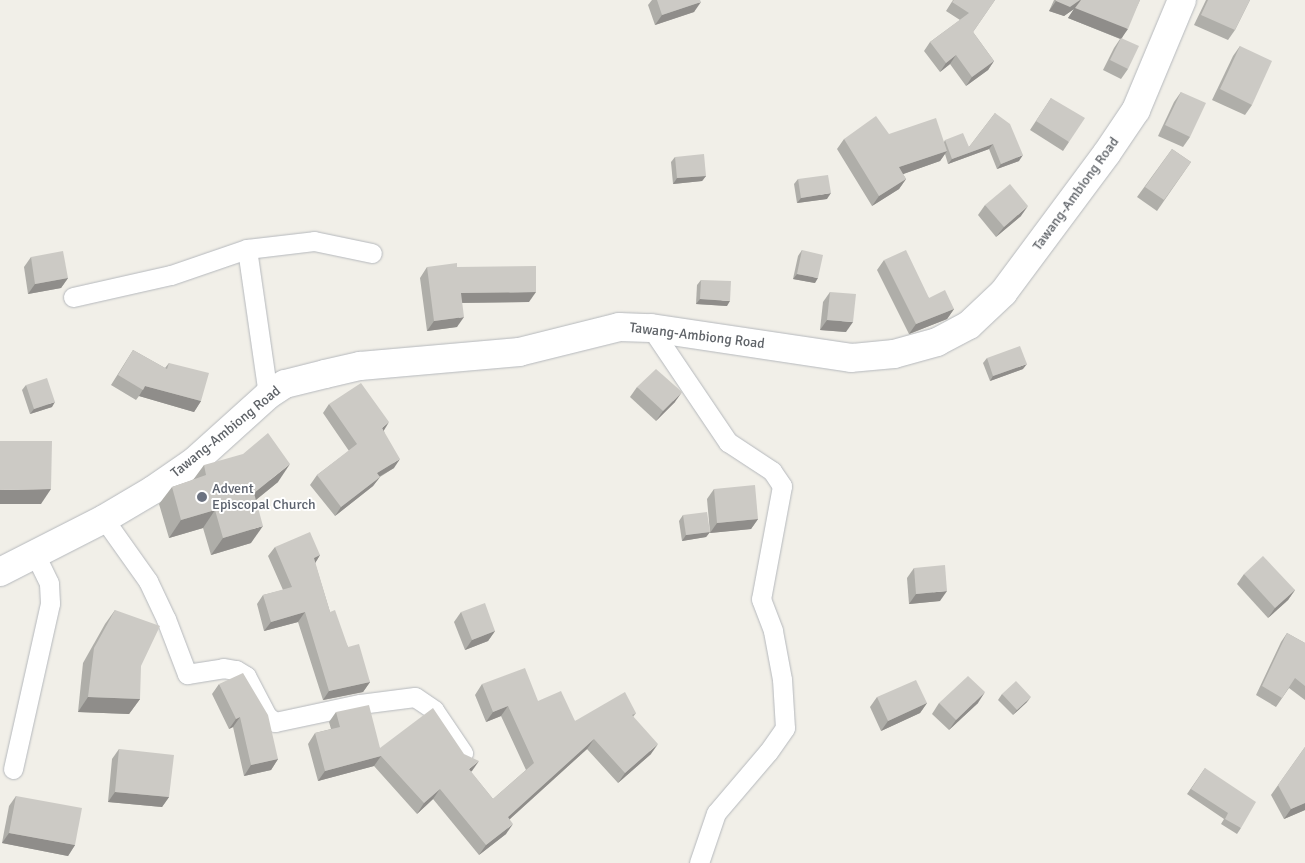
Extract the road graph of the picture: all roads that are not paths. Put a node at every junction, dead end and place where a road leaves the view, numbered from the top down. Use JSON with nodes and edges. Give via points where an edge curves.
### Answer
{"nodes":[{"id":1,"x":1182,"y":0,"type":"edge"},
{"id":2,"x":247,"y":249,"type":"junction"},
{"id":3,"x":372,"y":253,"type":"dead end"},
{"id":4,"x":73,"y":297,"type":"dead end"},
{"id":5,"x":651,"y":328,"type":"junction"},
{"id":6,"x":268,"y":395,"type":"junction"},
{"id":7,"x":104,"y":519,"type":"junction"},
{"id":8,"x":35,"y":554,"type":"junction"},
{"id":9,"x":0,"y":572,"type":"edge"},
{"id":10,"x":466,"y":758,"type":"edge"},
{"id":11,"x":13,"y":769,"type":"dead end"},
{"id":12,"x":699,"y":863,"type":"edge"}],
"edges":[{"from":1,"to":5,"type":"main road","name":"Tawang-Ambiong Road","via":[[1131,118],[1003,293],[969,325],[937,342],[894,354],[851,358]]},
{"from":2,"to":3,"type":"street","via":[[314,241]]},
{"from":2,"to":4,"type":"street","via":[[171,275]]},
{"from":2,"to":6,"type":"street"},
{"from":5,"to":6,"type":"main road","name":"Tawang-Ambiong Road","via":[[619,327],[519,352],[360,366],[285,384]]},
{"from":5,"to":12,"type":"street","via":[[728,442],[772,471],[782,486],[761,599],[773,632],[782,679],[785,728],[716,813]]},
{"from":6,"to":7,"type":"main road","name":"Tawang-Ambiong Road","via":[[195,461]]},
{"from":7,"to":8,"type":"main road","name":"Tawang-Ambiong Road"},
{"from":7,"to":10,"type":"street","via":[[148,581],[187,674],[223,668],[236,670],[246,676],[267,716],[276,722],[360,704],[415,697],[434,710]]},
{"from":8,"to":9,"type":"main road","name":"Tawang-Ambiong Road"},
{"from":8,"to":11,"type":"street","via":[[49,583],[50,603]]}]}
